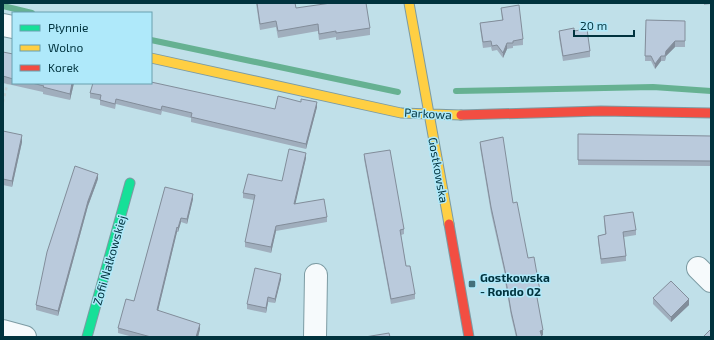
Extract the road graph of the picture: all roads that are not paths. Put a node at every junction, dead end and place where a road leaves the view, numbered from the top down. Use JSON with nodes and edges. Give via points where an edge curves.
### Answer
{"nodes":[{"id":1,"x":409,"y":3,"type":"edge"},
{"id":2,"x":152,"y":58,"type":"edge"},
{"id":3,"x":711,"y":113,"type":"edge"},
{"id":4,"x":430,"y":115,"type":"junction"},
{"id":5,"x":130,"y":183,"type":"dead end"},
{"id":6,"x":316,"y":275,"type":"dead end"},
{"id":7,"x":3,"y":331,"type":"edge"},
{"id":8,"x":25,"y":337,"type":"edge"},
{"id":9,"x":87,"y":337,"type":"edge"},
{"id":10,"x":315,"y":337,"type":"edge"},
{"id":11,"x":469,"y":337,"type":"edge"}],
"edges":[{"from":1,"to":4,"type":"street","name":"Gostkowska"},
{"from":2,"to":4,"type":"street","name":"Parkowa","via":[[401,113]]},
{"from":3,"to":4,"type":"street","name":"Parkowa","via":[[601,111]]},
{"from":4,"to":11,"type":"street","name":"Gostkowska"},
{"from":5,"to":9,"type":"street","name":"Zofii Nałkowskiej"},
{"from":6,"to":10,"type":"street"},
{"from":7,"to":8,"type":"street"}]}
